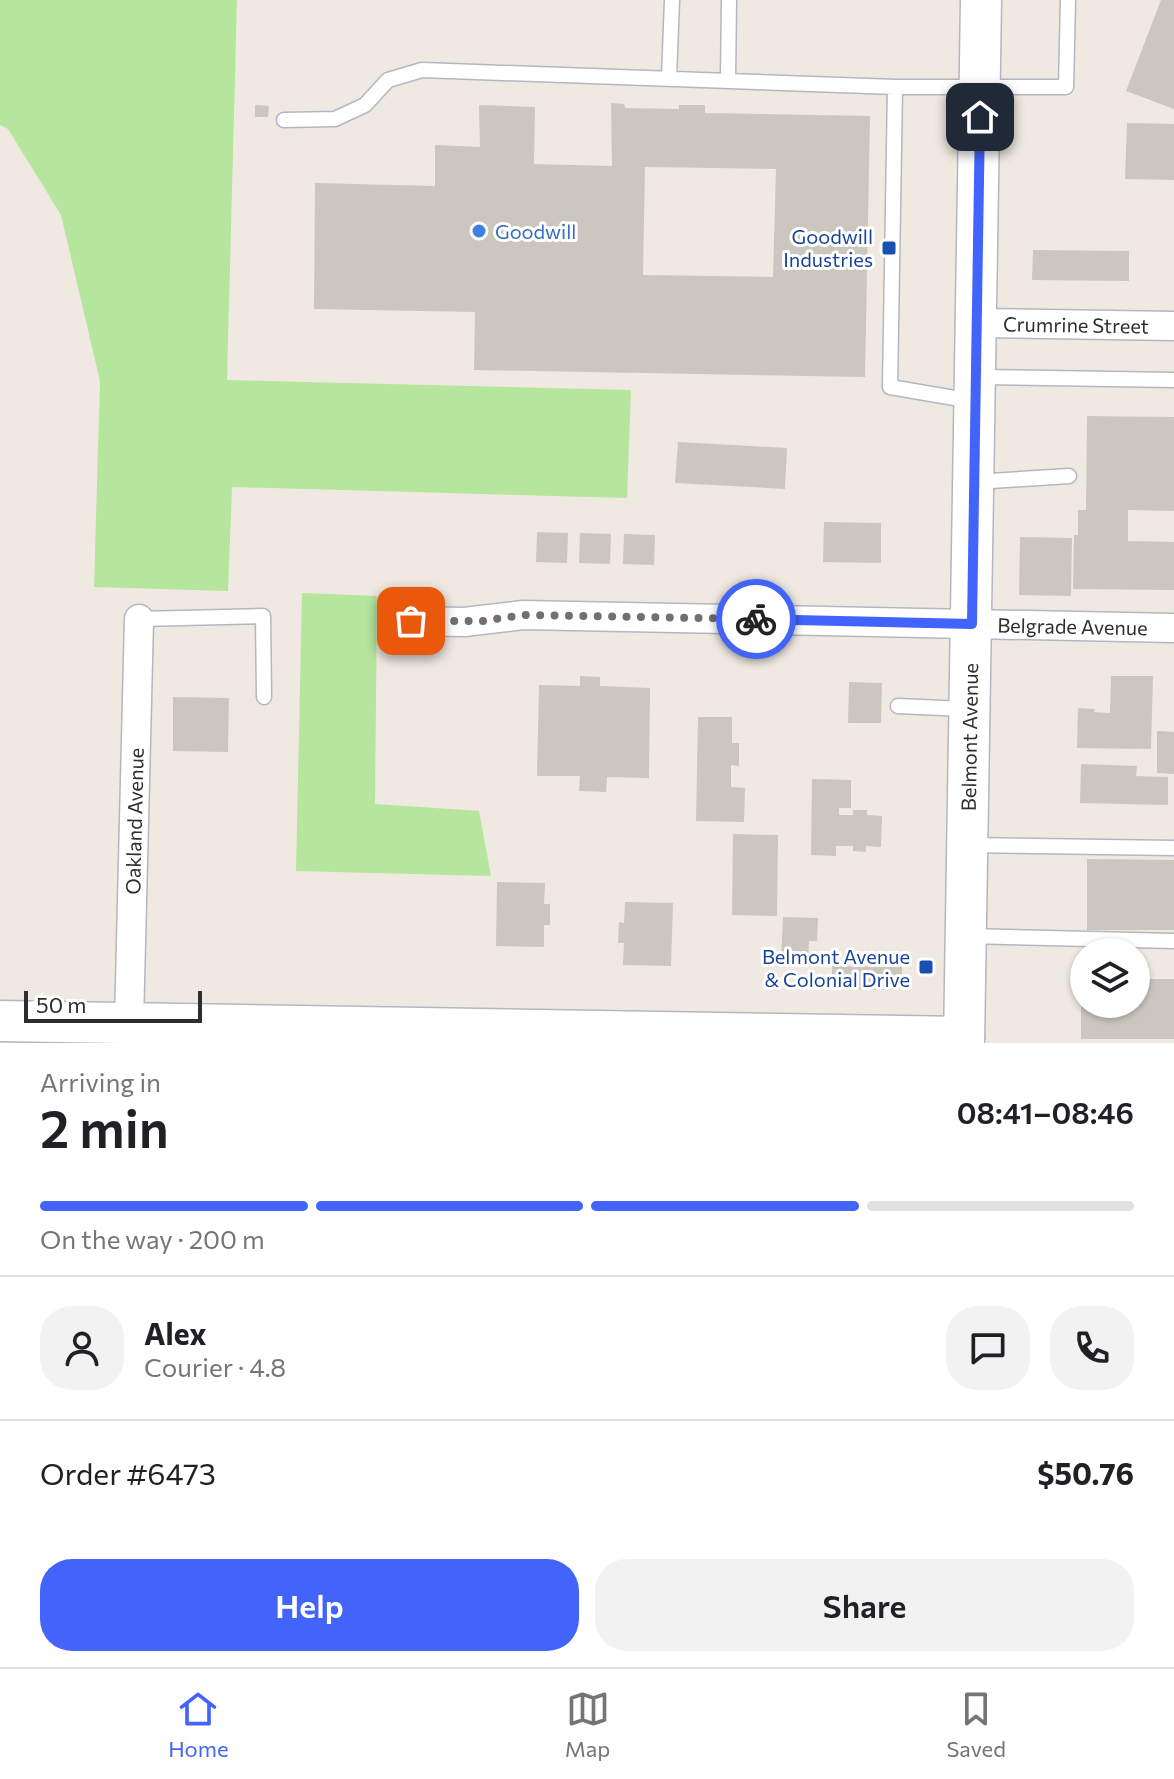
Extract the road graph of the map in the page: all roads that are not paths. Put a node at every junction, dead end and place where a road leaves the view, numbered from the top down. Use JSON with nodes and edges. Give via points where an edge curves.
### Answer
{"nodes":[{"id":1,"x":672,"y":0,"type":"edge"},
{"id":2,"x":729,"y":0,"type":"edge"},
{"id":3,"x":981,"y":0,"type":"edge"},
{"id":4,"x":1068,"y":0,"type":"edge"},
{"id":5,"x":669,"y":78,"type":"junction"},
{"id":6,"x":728,"y":80,"type":"junction"},
{"id":7,"x":895,"y":87,"type":"junction"},
{"id":8,"x":980,"y":88,"type":"junction"},
{"id":9,"x":284,"y":120,"type":"dead end"},
{"id":10,"x":978,"y":323,"type":"junction"},
{"id":11,"x":1174,"y":326,"type":"edge"},
{"id":12,"x":1174,"y":380,"type":"edge"},
{"id":13,"x":977,"y":390,"type":"junction"},
{"id":14,"x":1069,"y":476,"type":"dead end"},
{"id":15,"x":974,"y":482,"type":"junction"},
{"id":16,"x":139,"y":619,"type":"joint"},
{"id":17,"x":411,"y":621,"type":"dead end"},
{"id":18,"x":972,"y":624,"type":"junction"},
{"id":19,"x":1174,"y":628,"type":"edge"},
{"id":20,"x":264,"y":697,"type":"dead end"},
{"id":21,"x":898,"y":706,"type":"dead end"},
{"id":22,"x":971,"y":709,"type":"junction"},
{"id":23,"x":968,"y":845,"type":"junction"},
{"id":24,"x":1174,"y":848,"type":"edge"},
{"id":25,"x":966,"y":936,"type":"junction"},
{"id":26,"x":1174,"y":941,"type":"edge"},
{"id":27,"x":0,"y":1021,"type":"edge"},
{"id":28,"x":129,"y":1023,"type":"junction"},
{"id":29,"x":247,"y":1034,"type":"edge"},
{"id":30,"x":593,"y":1038,"type":"edge"},
{"id":31,"x":714,"y":1038,"type":"edge"},
{"id":32,"x":777,"y":1038,"type":"edge"},
{"id":33,"x":866,"y":1039,"type":"edge"},
{"id":34,"x":964,"y":1040,"type":"edge"}],
"edges":[{"from":1,"to":5,"type":"lane"},
{"from":2,"to":6,"type":"lane"},
{"from":3,"to":8,"type":"main road","name":"Belmont Avenue"},
{"from":4,"to":8,"type":"lane","via":[[1066,87]]},
{"from":5,"to":6,"type":"lane"},
{"from":5,"to":9,"type":"lane","via":[[422,70],[388,80],[365,105],[335,119]]},
{"from":6,"to":7,"type":"lane"},
{"from":7,"to":8,"type":"lane"},
{"from":7,"to":13,"type":"lane","via":[[890,387]]},
{"from":8,"to":10,"type":"main road","name":"Belmont Avenue"},
{"from":10,"to":11,"type":"street","name":"Crumrine Street"},
{"from":10,"to":13,"type":"main road","name":"Belmont Avenue"},
{"from":12,"to":13,"type":"lane"},
{"from":13,"to":15,"type":"main road","name":"Belmont Avenue"},
{"from":14,"to":15,"type":"lane"},
{"from":15,"to":18,"type":"main road","name":"Belmont Avenue"},
{"from":16,"to":20,"type":"lane","via":[[263,616]]},
{"from":16,"to":28,"type":"street","name":"Oakland Avenue"},
{"from":17,"to":18,"type":"street","name":"Belgrade Avenue","via":[[523,615]]},
{"from":18,"to":19,"type":"street","name":"Belgrade Avenue"},
{"from":18,"to":22,"type":"main road","name":"Belmont Avenue"},
{"from":21,"to":22,"type":"lane"},
{"from":22,"to":23,"type":"main road","name":"Belmont Avenue"},
{"from":23,"to":24,"type":"lane"},
{"from":23,"to":25,"type":"main road","name":"Belmont Avenue"},
{"from":25,"to":26,"type":"lane"},
{"from":25,"to":34,"type":"main road","name":"Belmont Avenue"},
{"from":27,"to":28,"type":"main road"},
{"from":28,"to":29,"type":"main road"},
{"from":29,"to":30,"type":"main road"},
{"from":30,"to":31,"type":"main road"},
{"from":31,"to":32,"type":"main road"},
{"from":32,"to":33,"type":"main road"},
{"from":33,"to":34,"type":"main road"}]}
